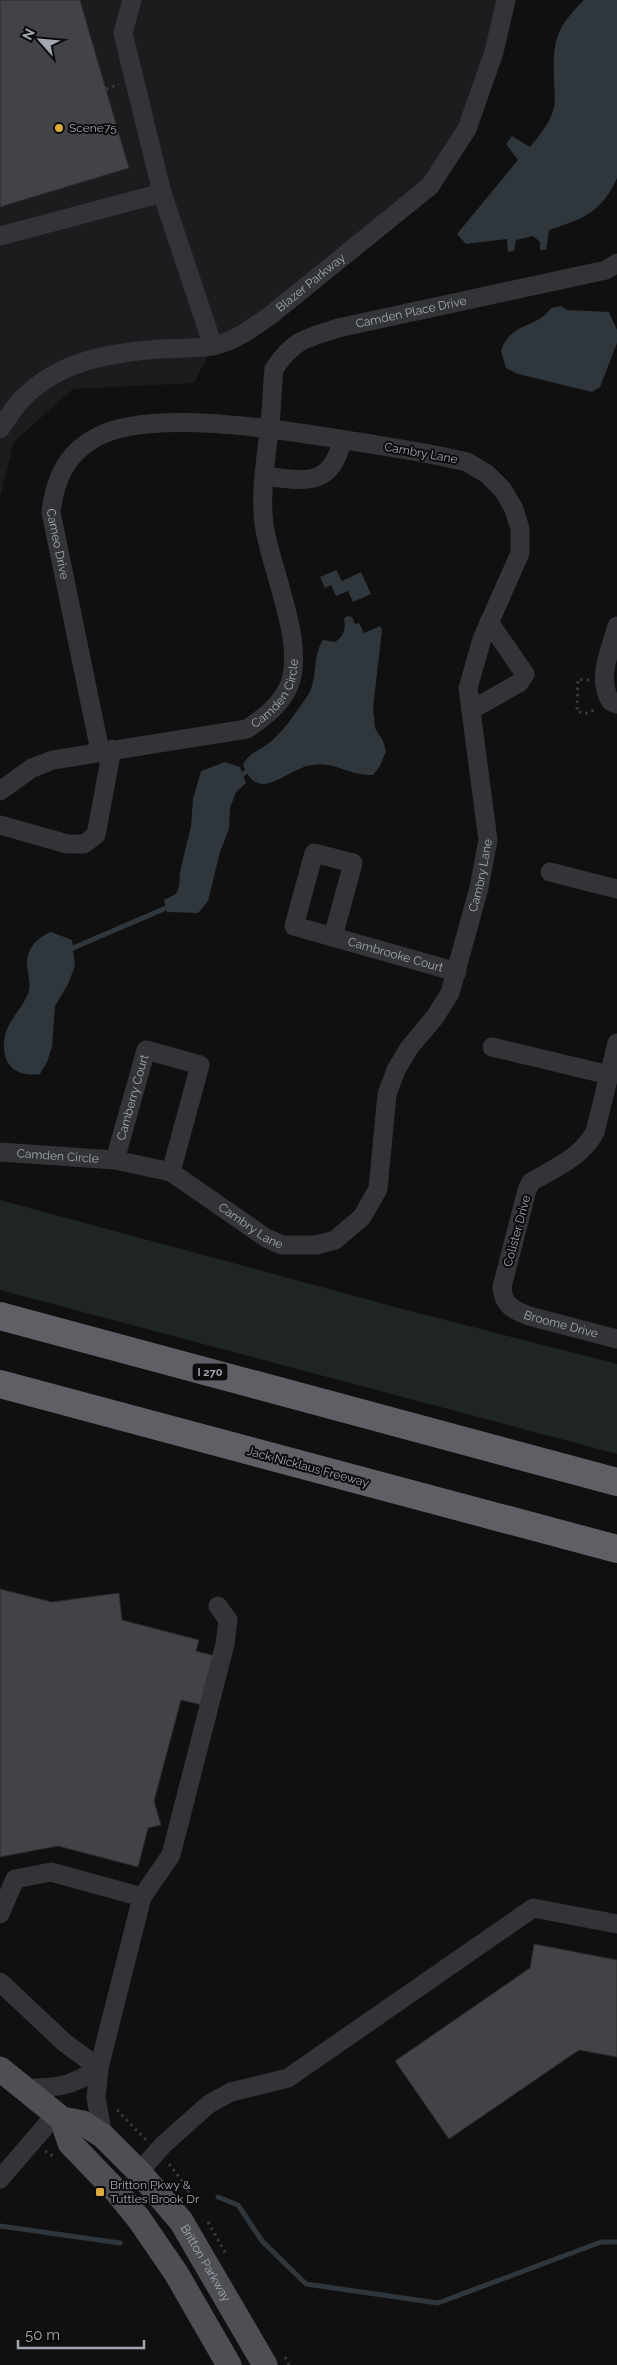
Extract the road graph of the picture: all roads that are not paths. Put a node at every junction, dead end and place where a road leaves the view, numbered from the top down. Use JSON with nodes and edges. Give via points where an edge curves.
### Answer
{"nodes":[{"id":1,"x":132,"y":0,"type":"edge"},
{"id":2,"x":506,"y":0,"type":"edge"},
{"id":3,"x":162,"y":193,"type":"junction"},
{"id":4,"x":0,"y":236,"type":"edge"},
{"id":5,"x":617,"y":263,"type":"edge"},
{"id":6,"x":213,"y":346,"type":"junction"},
{"id":7,"x":270,"y":428,"type":"junction"},
{"id":8,"x":0,"y":429,"type":"edge"},
{"id":9,"x":342,"y":440,"type":"junction"},
{"id":10,"x":264,"y":476,"type":"junction"},
{"id":11,"x":489,"y":622,"type":"junction"},
{"id":12,"x":617,"y":626,"type":"edge"},
{"id":13,"x":608,"y":705,"type":"edge"},
{"id":14,"x":471,"y":710,"type":"junction"},
{"id":15,"x":106,"y":750,"type":"junction"},
{"id":16,"x":0,"y":791,"type":"edge"},
{"id":17,"x":0,"y":826,"type":"edge"},
{"id":18,"x":550,"y":872,"type":"dead end"},
{"id":19,"x":617,"y":889,"type":"edge"},
{"id":20,"x":334,"y":937,"type":"dead end"},
{"id":21,"x":457,"y":972,"type":"junction"},
{"id":22,"x":617,"y":1043,"type":"edge"},
{"id":23,"x":492,"y":1047,"type":"dead end"},
{"id":24,"x":609,"y":1075,"type":"junction"},
{"id":25,"x":0,"y":1152,"type":"edge"},
{"id":26,"x":115,"y":1160,"type":"junction"},
{"id":27,"x":171,"y":1172,"type":"junction"},
{"id":28,"x":506,"y":1304,"type":"joint"},
{"id":29,"x":0,"y":1316,"type":"edge"},
{"id":30,"x":617,"y":1339,"type":"edge"},
{"id":31,"x":0,"y":1384,"type":"edge"},
{"id":32,"x":617,"y":1482,"type":"edge"},
{"id":33,"x":617,"y":1549,"type":"edge"},
{"id":34,"x":218,"y":1606,"type":"dead end"},
{"id":35,"x":8,"y":1875,"type":"edge"},
{"id":36,"x":142,"y":1897,"type":"junction"},
{"id":37,"x":0,"y":1914,"type":"edge"},
{"id":38,"x":617,"y":1924,"type":"edge"},
{"id":39,"x":0,"y":1982,"type":"edge"},
{"id":40,"x":99,"y":2068,"type":"junction"},
{"id":41,"x":0,"y":2069,"type":"edge"},
{"id":42,"x":24,"y":2088,"type":"junction"},
{"id":43,"x":59,"y":2117,"type":"junction"},
{"id":44,"x":103,"y":2136,"type":"junction"},
{"id":45,"x":139,"y":2172,"type":"junction"},
{"id":46,"x":0,"y":2179,"type":"edge"},
{"id":47,"x":229,"y":2365,"type":"edge"},
{"id":48,"x":265,"y":2365,"type":"edge"}],
"edges":[{"from":1,"to":3,"type":"street","via":[[123,33]]},
{"from":2,"to":6,"type":"street","name":"Blazer Parkway","via":[[494,52],[466,129],[430,186],[272,314],[246,333]]},
{"from":3,"to":4,"type":"street"},
{"from":3,"to":6,"type":"street"},
{"from":5,"to":7,"type":"street","name":"Camden Place Drive","via":[[606,270],[338,328],[298,341],[274,370]]},
{"from":6,"to":8,"type":"street","name":"Blazer Parkway","via":[[157,349],[81,361],[54,373],[22,399]]},
{"from":7,"to":9,"type":"street","name":"Cambry Lane"},
{"from":7,"to":10,"type":"street","name":"Camden Circle"},
{"from":7,"to":15,"type":"street","name":"Cameo Drive","via":[[167,422],[123,428],[97,437],[78,449],[62,468],[54,488],[51,512]]},
{"from":9,"to":10,"type":"street","via":[[339,456],[325,474],[301,481]]},
{"from":9,"to":11,"type":"street","name":"Cambry Lane","via":[[467,462],[487,474],[503,490],[520,529],[520,552]]},
{"from":10,"to":15,"type":"street","name":"Camden Circle","via":[[264,524],[294,647],[294,670],[288,689],[270,711],[247,729]]},
{"from":11,"to":14,"type":"street","name":"Cambry Lane","via":[[468,688]]},
{"from":11,"to":14,"type":"street","via":[[525,674],[519,683]]},
{"from":12,"to":13,"type":"street","via":[[603,677]]},
{"from":14,"to":21,"type":"street","name":"Cambry Lane","via":[[488,840]]},
{"from":15,"to":16,"type":"street","name":"Camden Circle","via":[[53,760],[32,768]]},
{"from":15,"to":17,"type":"street","via":[[96,835],[84,844],[67,844]]},
{"from":18,"to":19,"type":"street"},
{"from":20,"to":21,"type":"street","name":"Cambrooke Court"},
{"from":21,"to":27,"type":"street","name":"Cambry Lane","via":[[450,993],[409,1048],[387,1094],[378,1189],[362,1217],[335,1240],[316,1246],[300,1246],[266,1238]]},
{"from":22,"to":24,"type":"street","name":"Colister Drive"},
{"from":23,"to":24,"type":"street"},
{"from":24,"to":28,"type":"street","name":"Colister Drive","via":[[589,1144],[531,1182],[527,1190],[502,1287]]},
{"from":25,"to":26,"type":"street","name":"Camden Circle"},
{"from":26,"to":27,"type":"street","name":"Cambry Lane"},
{"from":26,"to":27,"type":"street","name":"Camberry Court","via":[[146,1050],[200,1065]]},
{"from":28,"to":30,"type":"street","name":"Broome Drive","via":[[529,1316]]},
{"from":29,"to":32,"type":"highway","number":"I 270"},
{"from":31,"to":33,"type":"highway","name":"Jack Nicklaus Freeway"},
{"from":34,"to":36,"type":"street","via":[[228,1620],[225,1644],[170,1855]]},
{"from":35,"to":36,"type":"street","via":[[51,1872]]},
{"from":35,"to":37,"type":"street"},
{"from":36,"to":40,"type":"street"},
{"from":38,"to":45,"type":"street","via":[[533,1908],[288,2078],[231,2092],[208,2104]]},
{"from":39,"to":40,"type":"street","via":[[65,2042]]},
{"from":40,"to":42,"type":"street","via":[[84,2078],[56,2088]]},
{"from":40,"to":44,"type":"street","via":[[96,2098]]},
{"from":41,"to":42,"type":"main road","name":"Britton Parkway"},
{"from":42,"to":43,"type":"main road","name":"Britton Parkway"},
{"from":43,"to":44,"type":"main road","name":"Britton Parkway","via":[[83,2122]]},
{"from":43,"to":46,"type":"street","via":[[33,2140]]},
{"from":43,"to":47,"type":"main road","via":[[70,2143],[117,2192],[176,2273]]},
{"from":44,"to":45,"type":"main road","name":"Britton Parkway"},
{"from":45,"to":48,"type":"main road","name":"Britton Parkway","via":[[181,2221]]}]}
